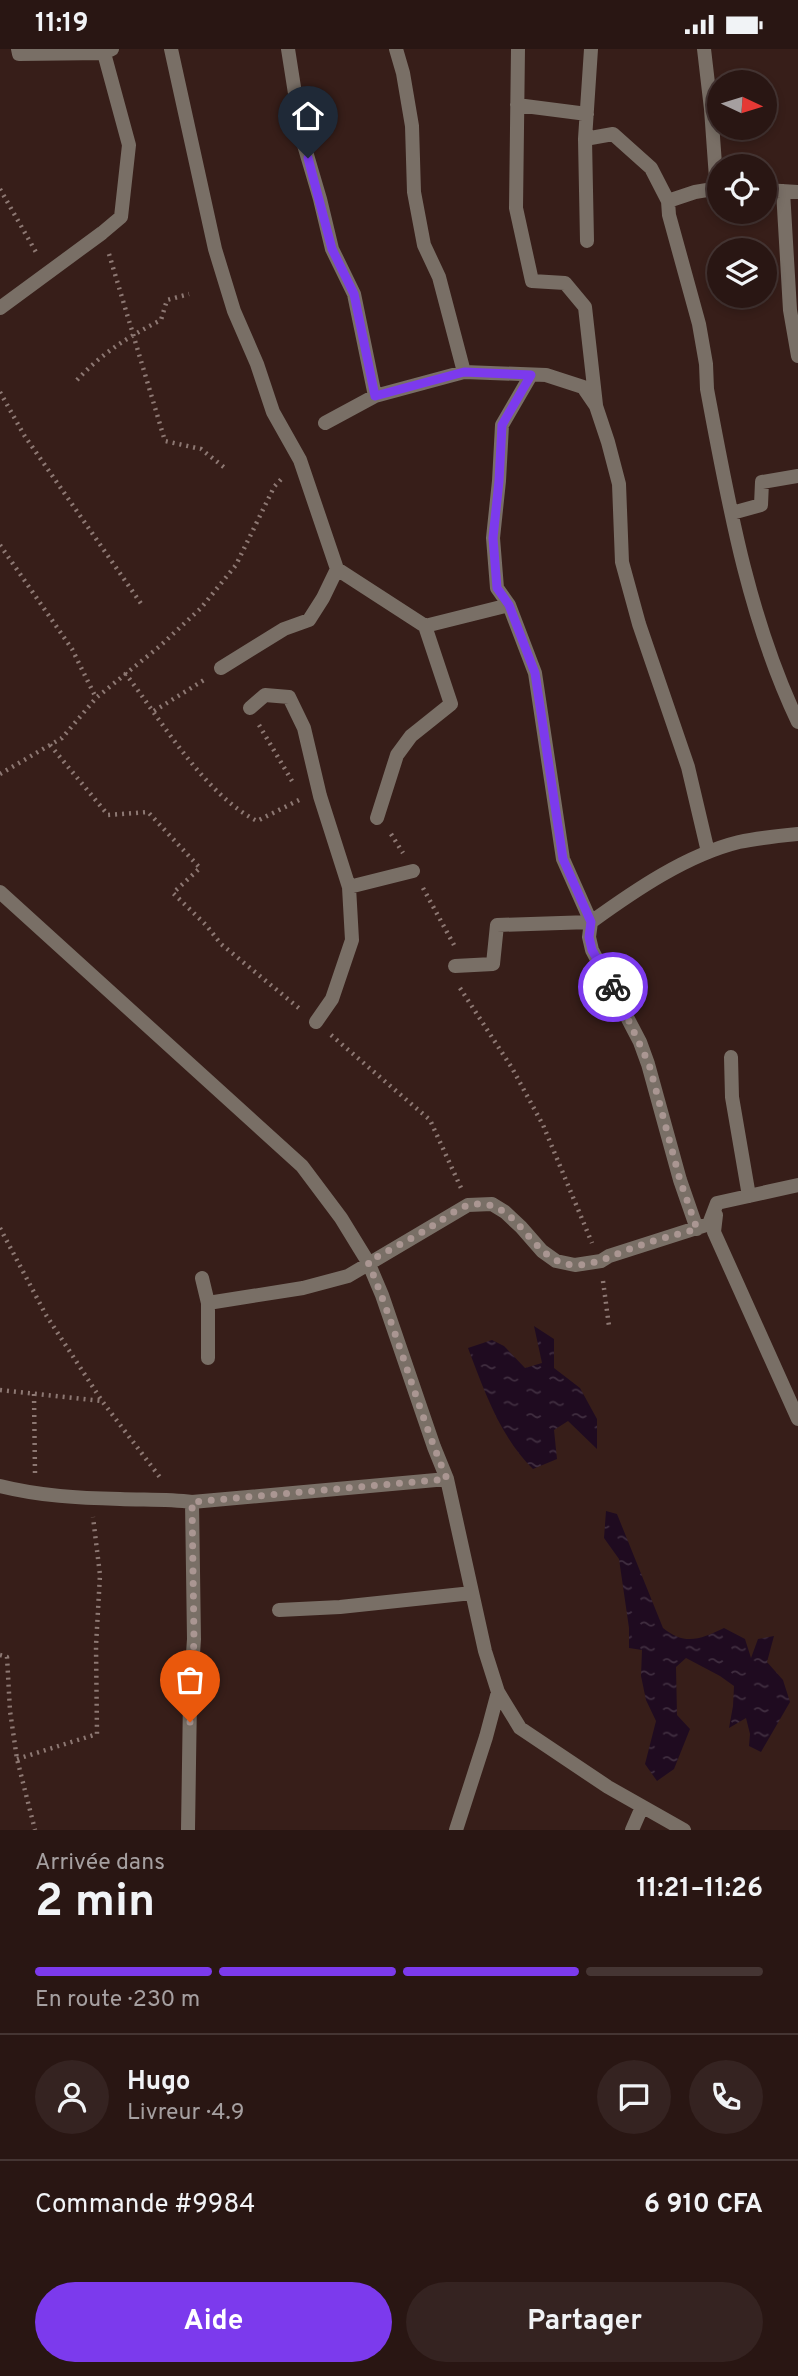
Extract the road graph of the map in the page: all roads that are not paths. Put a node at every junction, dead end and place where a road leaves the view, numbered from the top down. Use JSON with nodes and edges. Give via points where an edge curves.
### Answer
{"nodes":[{"id":1,"x":18,"y":49,"type":"edge"},
{"id":2,"x":171,"y":49,"type":"edge"},
{"id":3,"x":288,"y":49,"type":"edge"},
{"id":4,"x":396,"y":49,"type":"edge"},
{"id":5,"x":518,"y":49,"type":"edge"},
{"id":6,"x":591,"y":49,"type":"edge"},
{"id":7,"x":704,"y":49,"type":"edge"},
{"id":8,"x":108,"y":51,"type":"edge"},
{"id":9,"x":517,"y":105,"type":"junction"},
{"id":10,"x":587,"y":114,"type":"junction"},
{"id":11,"x":585,"y":139,"type":"junction"},
{"id":12,"x":714,"y":154,"type":"edge"},
{"id":13,"x":707,"y":190,"type":"edge"},
{"id":14,"x":777,"y":191,"type":"edge"},
{"id":15,"x":783,"y":191,"type":"junction"},
{"id":16,"x":798,"y":192,"type":"edge"},
{"id":17,"x":668,"y":201,"type":"junction"},
{"id":18,"x":587,"y":241,"type":"dead end"},
{"id":19,"x":0,"y":308,"type":"edge"},
{"id":20,"x":798,"y":356,"type":"edge"},
{"id":21,"x":464,"y":372,"type":"junction"},
{"id":22,"x":531,"y":375,"type":"junction"},
{"id":23,"x":375,"y":396,"type":"junction"},
{"id":24,"x":596,"y":406,"type":"junction"},
{"id":25,"x":325,"y":423,"type":"dead end"},
{"id":26,"x":798,"y":476,"type":"edge"},
{"id":27,"x":732,"y":513,"type":"junction"},
{"id":28,"x":337,"y":569,"type":"junction"},
{"id":29,"x":509,"y":605,"type":"junction"},
{"id":30,"x":425,"y":626,"type":"junction"},
{"id":31,"x":221,"y":668,"type":"dead end"},
{"id":32,"x":250,"y":708,"type":"dead end"},
{"id":33,"x":798,"y":722,"type":"edge"},
{"id":34,"x":377,"y":818,"type":"road end"},
{"id":35,"x":798,"y":834,"type":"edge"},
{"id":36,"x":708,"y":852,"type":"junction"},
{"id":37,"x":413,"y":871,"type":"road end"},
{"id":38,"x":349,"y":887,"type":"junction"},
{"id":39,"x":0,"y":892,"type":"edge"},
{"id":40,"x":591,"y":922,"type":"junction"},
{"id":41,"x":455,"y":966,"type":"road end"},
{"id":42,"x":317,"y":1022,"type":"road end"},
{"id":43,"x":731,"y":1057,"type":"dead end"},
{"id":44,"x":798,"y":1185,"type":"edge"},
{"id":45,"x":749,"y":1196,"type":"junction"},
{"id":46,"x":717,"y":1203,"type":"junction"},
{"id":47,"x":697,"y":1229,"type":"junction"},
{"id":48,"x":368,"y":1262,"type":"junction"},
{"id":49,"x":202,"y":1278,"type":"dead end"},
{"id":50,"x":208,"y":1303,"type":"junction"},
{"id":51,"x":208,"y":1358,"type":"dead end"},
{"id":52,"x":798,"y":1419,"type":"edge"},
{"id":53,"x":447,"y":1479,"type":"junction"},
{"id":54,"x":0,"y":1486,"type":"edge"},
{"id":55,"x":192,"y":1502,"type":"junction"},
{"id":56,"x":472,"y":1593,"type":"junction"},
{"id":57,"x":279,"y":1610,"type":"dead end"},
{"id":58,"x":498,"y":1692,"type":"junction"},
{"id":59,"x":642,"y":1807,"type":"junction"},
{"id":60,"x":188,"y":1830,"type":"edge"},
{"id":61,"x":456,"y":1830,"type":"edge"},
{"id":62,"x":632,"y":1830,"type":"edge"},
{"id":63,"x":684,"y":1830,"type":"edge"}],
"edges":[{"from":1,"to":8,"type":"street","via":[[19,54]]},
{"from":2,"to":28,"type":"street","via":[[215,249],[234,311],[273,412],[300,460]]},
{"from":3,"to":23,"type":"street","via":[[302,138],[332,249],[354,294]]},
{"from":4,"to":21,"type":"street","via":[[412,126],[414,192],[424,246],[439,277]]},
{"from":5,"to":9,"type":"street"},
{"from":6,"to":10,"type":"street"},
{"from":7,"to":12,"type":"street"},
{"from":8,"to":19,"type":"street","via":[[129,145],[121,217]]},
{"from":9,"to":10,"type":"street"},
{"from":9,"to":24,"type":"street","via":[[516,208],[531,281],[565,283],[586,307]]},
{"from":10,"to":11,"type":"street"},
{"from":11,"to":17,"type":"street","via":[[613,134],[651,168]]},
{"from":11,"to":18,"type":"street"},
{"from":13,"to":17,"type":"street"},
{"from":14,"to":15,"type":"street"},
{"from":15,"to":16,"type":"street"},
{"from":15,"to":20,"type":"street","via":[[790,310]]},
{"from":17,"to":27,"type":"street","via":[[699,324]]},
{"from":21,"to":22,"type":"street"},
{"from":21,"to":23,"type":"street"},
{"from":22,"to":24,"type":"street","via":[[583,387]]},
{"from":22,"to":29,"type":"street","via":[[502,425],[493,538],[497,588]]},
{"from":23,"to":25,"type":"street"},
{"from":24,"to":36,"type":"street","via":[[619,484],[622,562],[688,767]]},
{"from":26,"to":27,"type":"street","via":[[762,482],[761,505]]},
{"from":27,"to":33,"type":"street","via":[[761,627]]},
{"from":28,"to":30,"type":"street"},
{"from":28,"to":31,"type":"street","via":[[309,620],[284,629]]},
{"from":29,"to":30,"type":"street"},
{"from":29,"to":40,"type":"street","via":[[535,673],[563,859]]},
{"from":30,"to":34,"type":"street","via":[[451,704],[411,736],[397,755]]},
{"from":32,"to":38,"type":"street","via":[[265,695],[289,697],[304,728]]},
{"from":35,"to":36,"type":"street","via":[[738,842]]},
{"from":36,"to":40,"type":"street","via":[[637,889]]},
{"from":37,"to":38,"type":"street"},
{"from":38,"to":42,"type":"street","via":[[352,940],[332,999]]},
{"from":39,"to":48,"type":"street","via":[[302,1166]]},
{"from":40,"to":41,"type":"street","via":[[497,925],[493,964]]},
{"from":40,"to":47,"type":"street","via":[[592,950],[649,1064]]},
{"from":43,"to":45,"type":"street","via":[[732,1097]]},
{"from":44,"to":45,"type":"street"},
{"from":45,"to":46,"type":"street"},
{"from":46,"to":47,"type":"street","via":[[709,1223]]},
{"from":46,"to":52,"type":"street","via":[[714,1232]]},
{"from":47,"to":48,"type":"street","via":[[601,1261],[575,1265],[556,1261],[542,1251],[492,1204],[468,1205]]},
{"from":48,"to":50,"type":"street","via":[[348,1276],[303,1288]]},
{"from":48,"to":53,"type":"street"},
{"from":49,"to":50,"type":"street"},
{"from":50,"to":51,"type":"street"},
{"from":53,"to":55,"type":"street"},
{"from":53,"to":56,"type":"street"},
{"from":54,"to":55,"type":"street","via":[[35,1495]]},
{"from":55,"to":60,"type":"street","via":[[194,1639]]},
{"from":56,"to":57,"type":"street"},
{"from":56,"to":58,"type":"street"},
{"from":58,"to":59,"type":"street","via":[[520,1728]]},
{"from":58,"to":61,"type":"street"},
{"from":59,"to":62,"type":"street"},
{"from":59,"to":63,"type":"street"}]}
